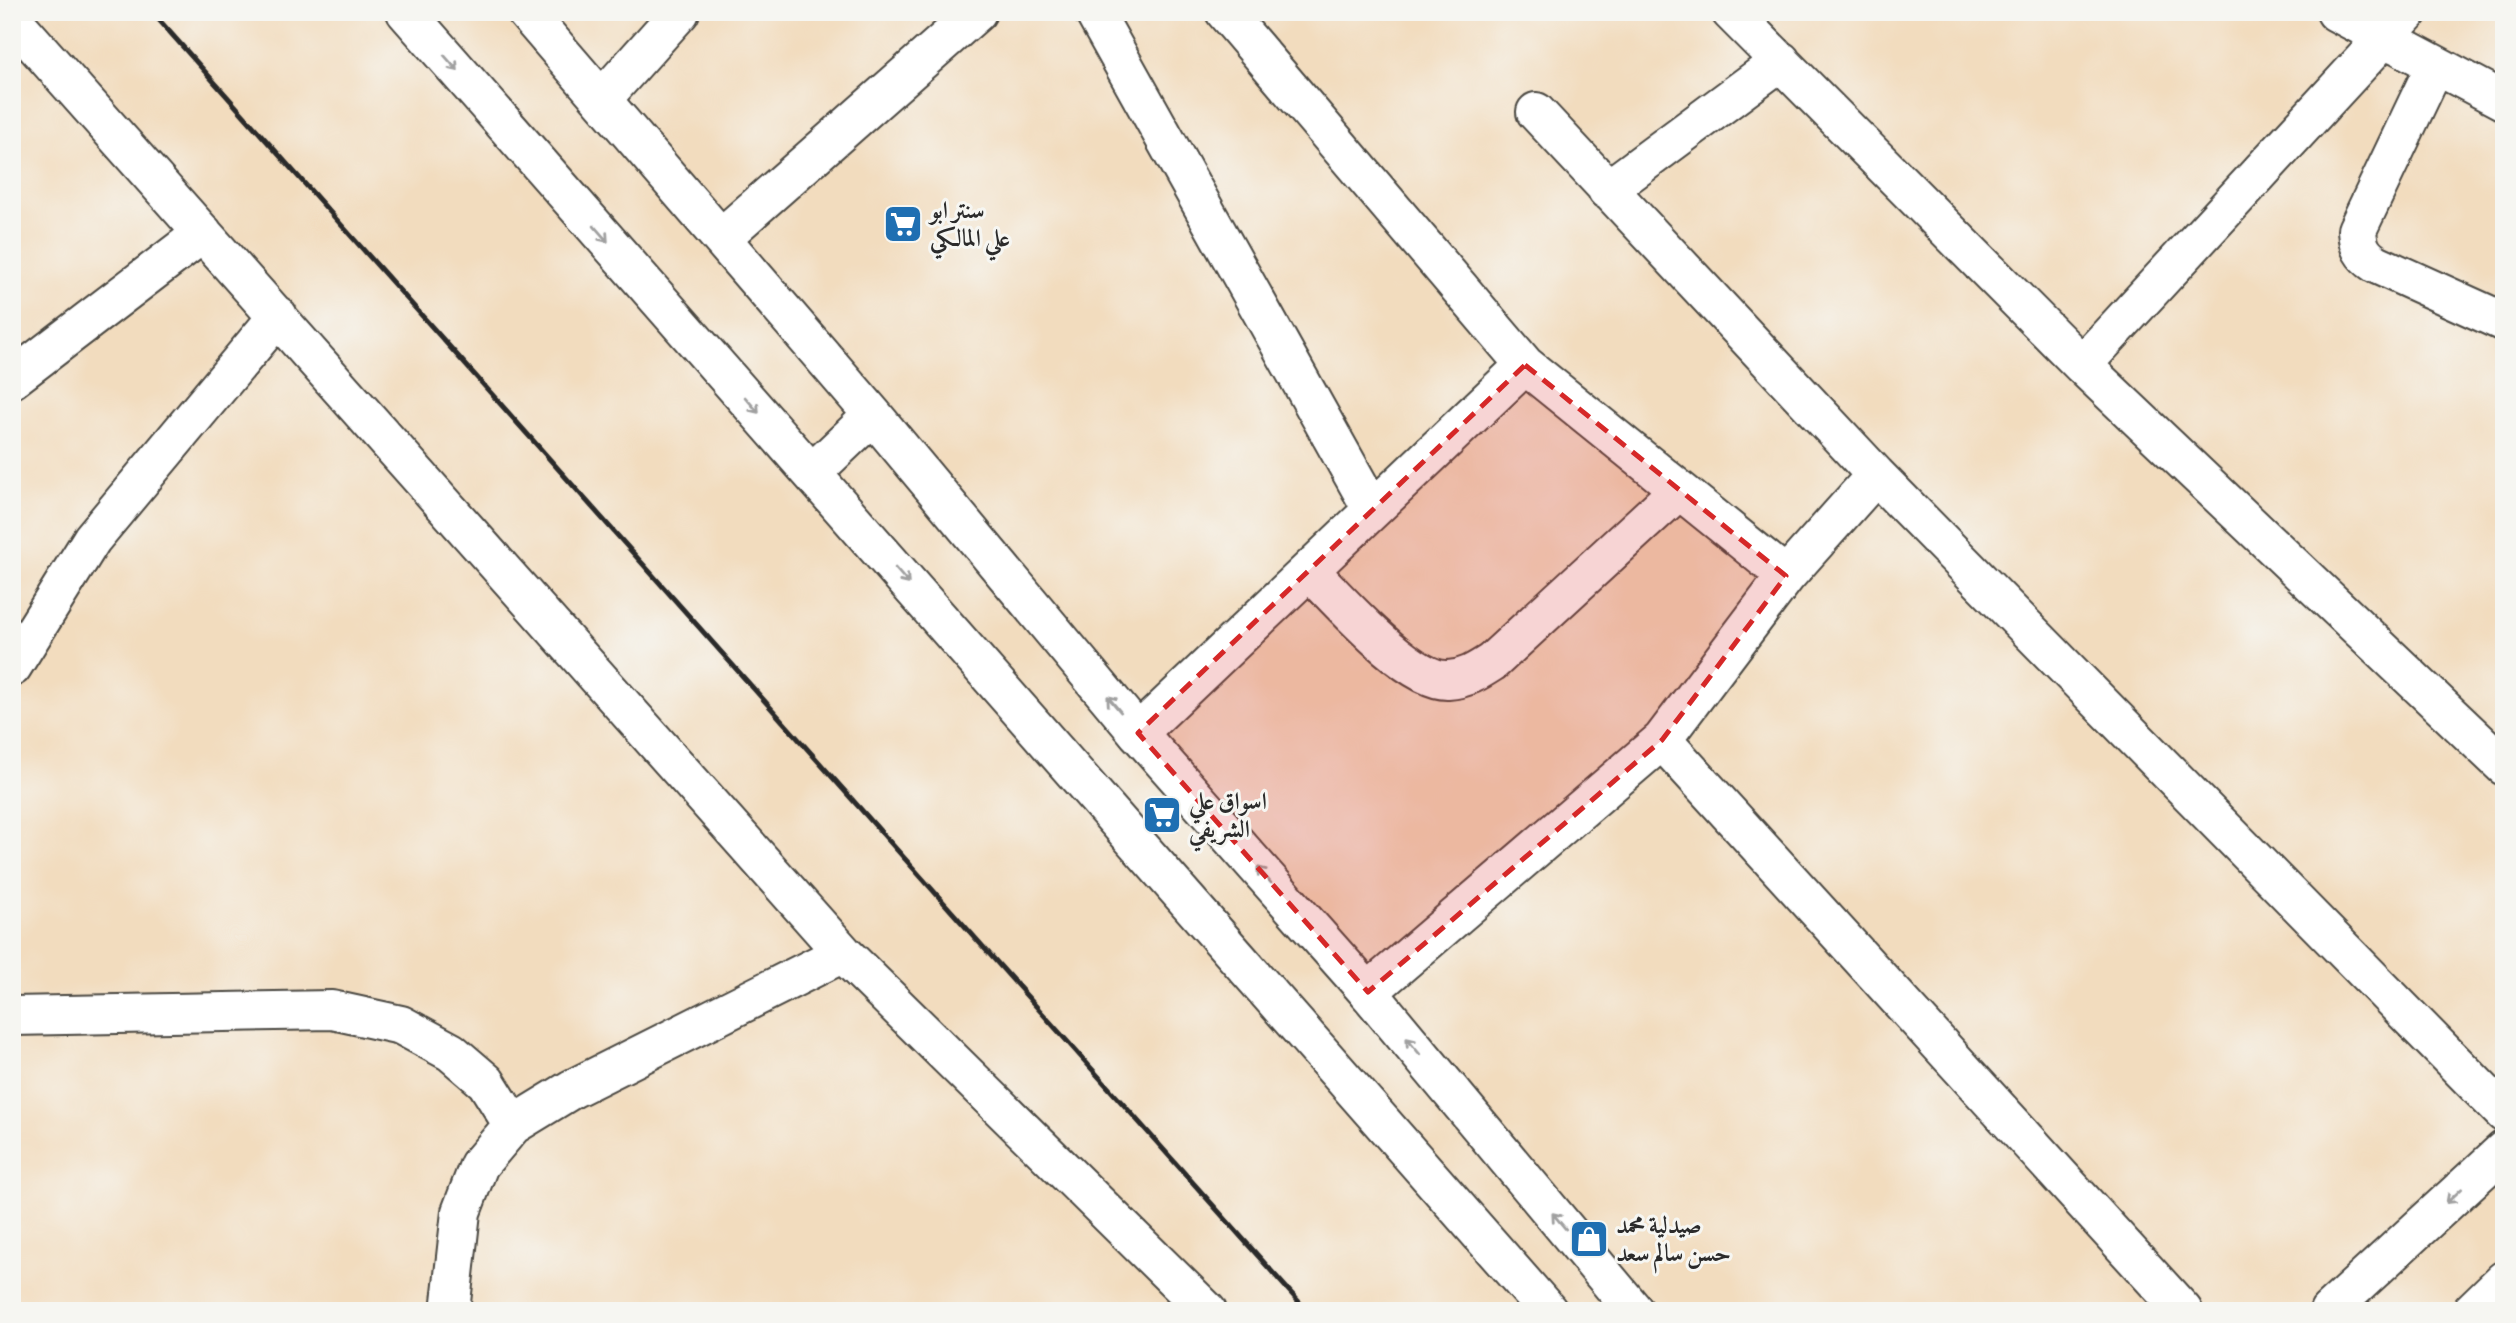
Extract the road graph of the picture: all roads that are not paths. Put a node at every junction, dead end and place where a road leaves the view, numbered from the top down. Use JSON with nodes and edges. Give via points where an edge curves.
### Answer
{"nodes":[{"id":1,"x":406,"y":12,"type":"edge"},
{"id":2,"x":526,"y":12,"type":"edge"},
{"id":3,"x":680,"y":12,"type":"edge"},
{"id":4,"x":976,"y":12,"type":"edge"},
{"id":5,"x":1094,"y":12,"type":"edge"},
{"id":6,"x":1225,"y":12,"type":"edge"},
{"id":7,"x":1731,"y":12,"type":"edge"},
{"id":8,"x":2336,"y":12,"type":"edge"},
{"id":9,"x":12,"y":19,"type":"edge"},
{"id":10,"x":2397,"y":25,"type":"edge"},
{"id":11,"x":1782,"y":61,"type":"junction"},
{"id":12,"x":2435,"y":66,"type":"junction"},
{"id":13,"x":602,"y":99,"type":"junction"},
{"id":14,"x":2504,"y":102,"type":"edge"},
{"id":15,"x":1536,"y":112,"type":"dead end"},
{"id":16,"x":1607,"y":190,"type":"junction"},
{"id":17,"x":203,"y":233,"type":"junction"},
{"id":18,"x":722,"y":237,"type":"junction"},
{"id":19,"x":278,"y":316,"type":"junction"},
{"id":20,"x":2504,"y":322,"type":"edge"},
{"id":21,"x":1525,"y":365,"type":"junction"},
{"id":22,"x":2081,"y":365,"type":"junction"},
{"id":23,"x":12,"y":379,"type":"edge"},
{"id":24,"x":873,"y":415,"type":"junction"},
{"id":25,"x":812,"y":473,"type":"junction"},
{"id":26,"x":1876,"y":475,"type":"junction"},
{"id":27,"x":1679,"y":491,"type":"junction"},
{"id":28,"x":1372,"y":509,"type":"junction"},
{"id":29,"x":1310,"y":571,"type":"junction"},
{"id":30,"x":1786,"y":576,"type":"junction"},
{"id":31,"x":12,"y":667,"type":"edge"},
{"id":32,"x":1138,"y":733,"type":"junction"},
{"id":33,"x":1662,"y":740,"type":"junction"},
{"id":34,"x":2504,"y":766,"type":"edge"},
{"id":35,"x":843,"y":953,"type":"junction"},
{"id":36,"x":1368,"y":992,"type":"junction"},
{"id":37,"x":12,"y":1016,"type":"edge"},
{"id":38,"x":2504,"y":1113,"type":"edge"},
{"id":39,"x":513,"y":1125,"type":"junction"},
{"id":40,"x":2504,"y":1150,"type":"edge"},
{"id":41,"x":2504,"y":1280,"type":"edge"},
{"id":42,"x":450,"y":1311,"type":"edge"},
{"id":43,"x":1207,"y":1311,"type":"edge"},
{"id":44,"x":1548,"y":1311,"type":"edge"},
{"id":45,"x":1634,"y":1311,"type":"edge"},
{"id":46,"x":2183,"y":1311,"type":"edge"},
{"id":47,"x":2329,"y":1311,"type":"edge"},
{"id":48,"x":2472,"y":1311,"type":"edge"}],
"edges":[{"from":1,"to":25,"type":"street","one_way":true},
{"from":2,"to":13,"type":"street"},
{"from":3,"to":13,"type":"street"},
{"from":4,"to":18,"type":"street"},
{"from":5,"to":28,"type":"street"},
{"from":6,"to":21,"type":"street"},
{"from":7,"to":11,"type":"street"},
{"from":8,"to":10,"type":"street"},
{"from":9,"to":17,"type":"street"},
{"from":10,"to":12,"type":"street"},
{"from":10,"to":22,"type":"street"},
{"from":11,"to":16,"type":"street"},
{"from":11,"to":22,"type":"street"},
{"from":12,"to":14,"type":"street"},
{"from":12,"to":20,"type":"street","via":[[2357,230],[2357,244],[2376,264]]},
{"from":13,"to":18,"type":"street"},
{"from":15,"to":16,"type":"street"},
{"from":16,"to":26,"type":"street"},
{"from":17,"to":19,"type":"street"},
{"from":17,"to":23,"type":"street"},
{"from":18,"to":24,"type":"street"},
{"from":19,"to":31,"type":"street","via":[[92,539]]},
{"from":19,"to":35,"type":"street"},
{"from":21,"to":27,"type":"street"},
{"from":21,"to":28,"type":"street"},
{"from":22,"to":34,"type":"street"},
{"from":24,"to":25,"type":"street"},
{"from":32,"to":24,"type":"street","one_way":true},
{"from":25,"to":44,"type":"street","one_way":true},
{"from":26,"to":30,"type":"street"},
{"from":26,"to":38,"type":"street"},
{"from":27,"to":29,"type":"street","via":[[1493,662],[1472,676],[1446,680],[1421,674]]},
{"from":27,"to":30,"type":"street"},
{"from":28,"to":29,"type":"street"},
{"from":29,"to":32,"type":"street"},
{"from":30,"to":33,"type":"street"},
{"from":36,"to":32,"type":"street","one_way":true},
{"from":33,"to":36,"type":"street"},
{"from":33,"to":46,"type":"street"},
{"from":35,"to":39,"type":"street","via":[[572,1089]]},
{"from":35,"to":43,"type":"street"},
{"from":45,"to":36,"type":"street","one_way":true},
{"from":37,"to":39,"type":"street","via":[[319,1010],[401,1025],[451,1052],[486,1082]]},
{"from":39,"to":42,"type":"street","via":[[479,1165],[461,1212]]},
{"from":40,"to":47,"type":"street","one_way":true},
{"from":41,"to":48,"type":"street"}]}
